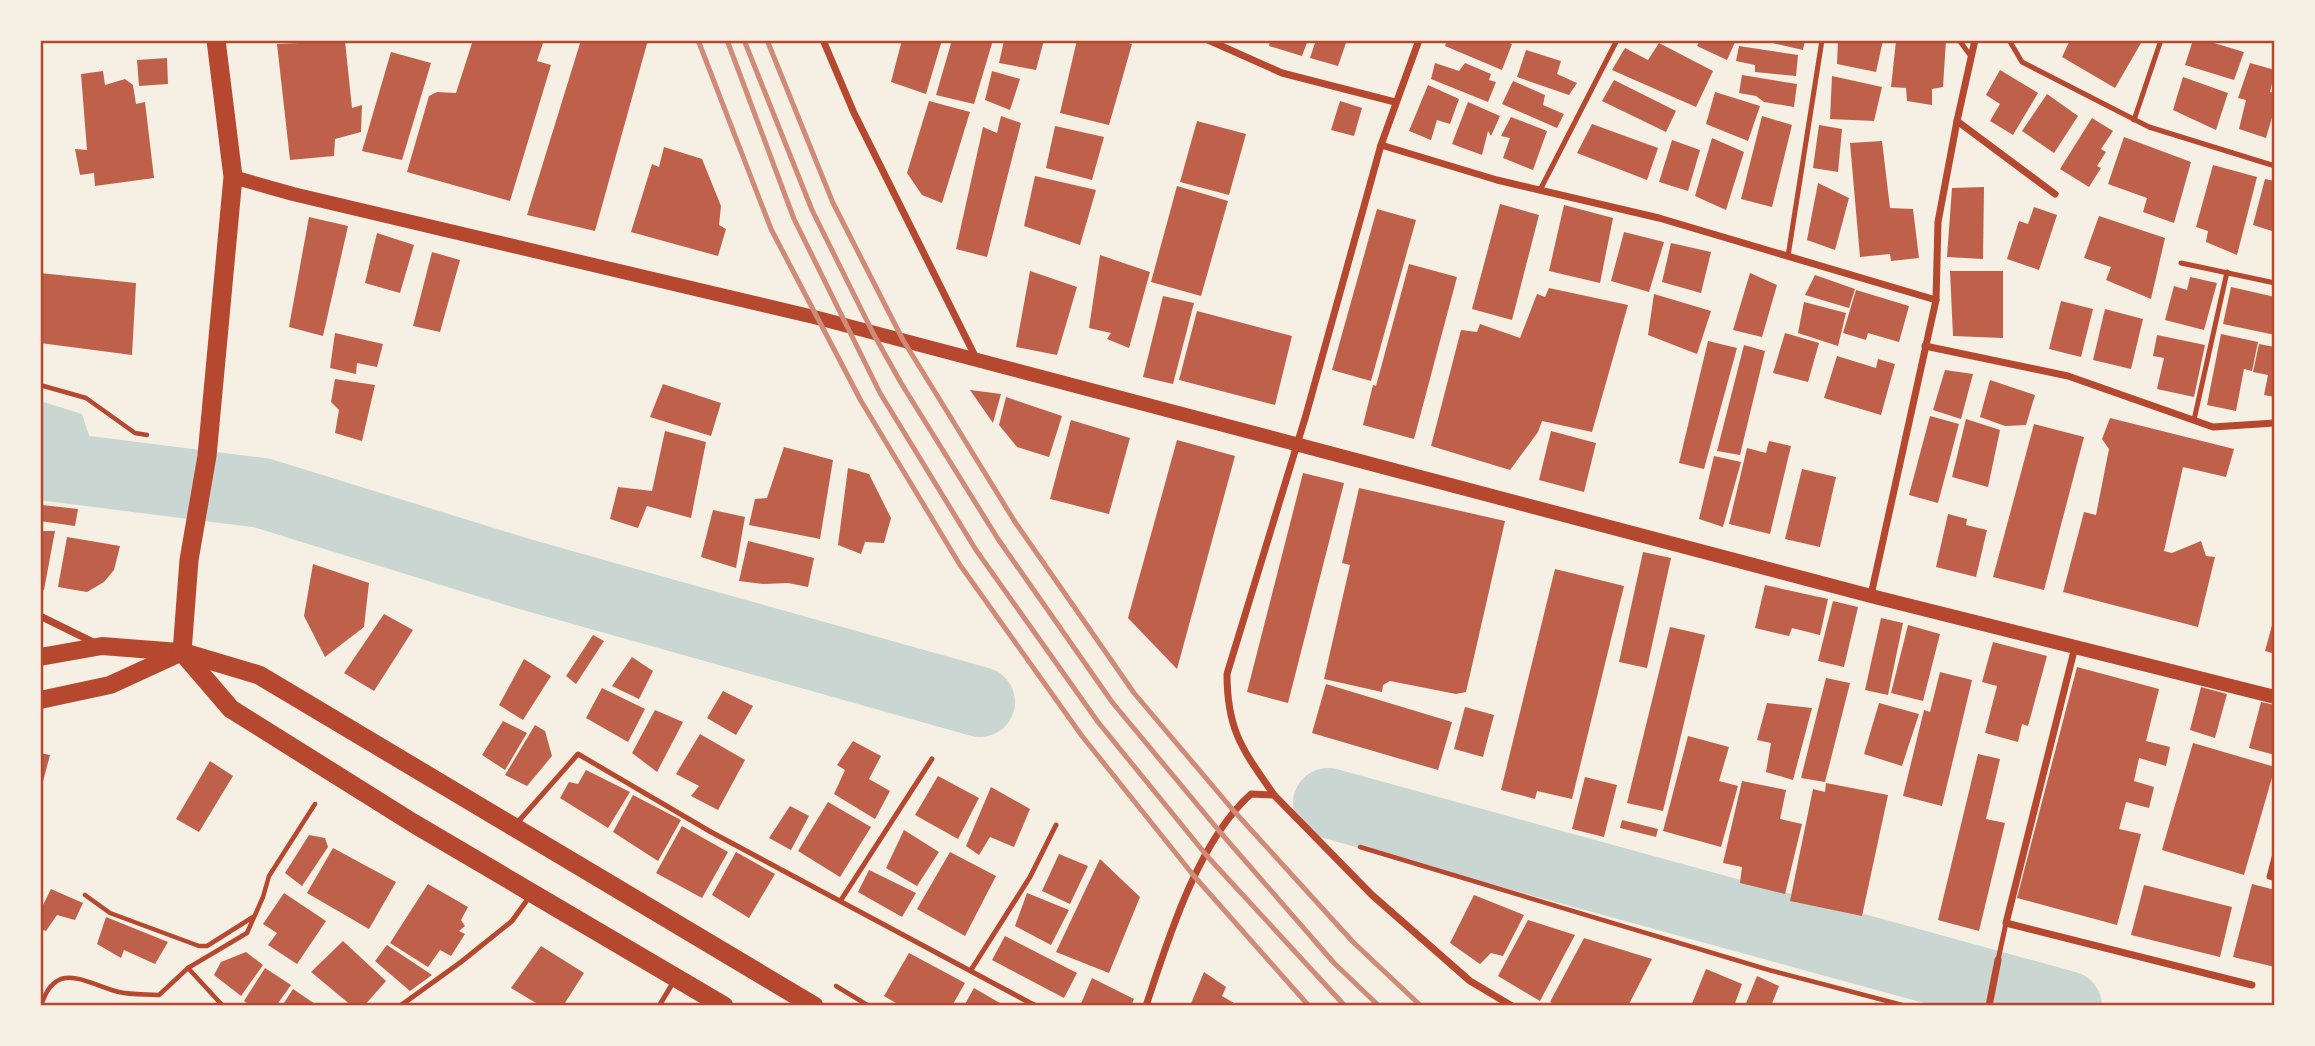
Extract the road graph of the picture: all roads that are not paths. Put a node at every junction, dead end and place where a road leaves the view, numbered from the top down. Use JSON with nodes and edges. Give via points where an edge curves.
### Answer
{"nodes":[{"id":1,"x":216,"y":40,"type":"edge"},
{"id":2,"x":823,"y":40,"type":"edge"},
{"id":3,"x":1208,"y":40,"type":"edge"},
{"id":4,"x":1419,"y":40,"type":"edge"},
{"id":5,"x":1616,"y":40,"type":"edge"},
{"id":6,"x":1822,"y":40,"type":"edge"},
{"id":7,"x":1959,"y":40,"type":"edge"},
{"id":8,"x":1975,"y":40,"type":"edge"},
{"id":9,"x":2009,"y":40,"type":"edge"},
{"id":10,"x":2161,"y":40,"type":"edge"},
{"id":11,"x":1970,"y":55,"type":"junction"},
{"id":12,"x":1395,"y":102,"type":"junction"},
{"id":13,"x":2134,"y":120,"type":"junction"},
{"id":14,"x":1957,"y":121,"type":"junction"},
{"id":15,"x":1381,"y":145,"type":"junction"},
{"id":16,"x":2275,"y":166,"type":"edge"},
{"id":17,"x":233,"y":177,"type":"junction"},
{"id":18,"x":1540,"y":191,"type":"junction"},
{"id":19,"x":2055,"y":194,"type":"dead end"},
{"id":20,"x":1788,"y":256,"type":"junction"},
{"id":21,"x":2181,"y":262,"type":"dead end"},
{"id":22,"x":2227,"y":272,"type":"junction"},
{"id":23,"x":2275,"y":283,"type":"edge"},
{"id":24,"x":1936,"y":300,"type":"junction"},
{"id":25,"x":1925,"y":346,"type":"junction"},
{"id":26,"x":978,"y":361,"type":"junction"},
{"id":27,"x":2194,"y":420,"type":"junction"},
{"id":28,"x":2275,"y":423,"type":"edge"},
{"id":29,"x":1297,"y":446,"type":"junction"},
{"id":30,"x":1871,"y":596,"type":"junction"},
{"id":31,"x":40,"y":616,"type":"edge"},
{"id":32,"x":102,"y":646,"type":"junction"},
{"id":33,"x":2075,"y":647,"type":"junction"},
{"id":34,"x":183,"y":653,"type":"junction"},
{"id":35,"x":40,"y":657,"type":"edge"},
{"id":36,"x":2275,"y":697,"type":"edge"},
{"id":37,"x":40,"y":700,"type":"edge"},
{"id":38,"x":932,"y":760,"type":"dead end"},
{"id":39,"x":1274,"y":796,"type":"junction"},
{"id":40,"x":1056,"y":825,"type":"dead end"},
{"id":41,"x":516,"y":826,"type":"junction"},
{"id":42,"x":2275,"y":854,"type":"edge"},
{"id":43,"x":2275,"y":879,"type":"edge"},
{"id":44,"x":532,"y":894,"type":"junction"},
{"id":45,"x":841,"y":900,"type":"junction"},
{"id":46,"x":2006,"y":923,"type":"junction"},
{"id":47,"x":1998,"y":960,"type":"joint"},
{"id":48,"x":971,"y":970,"type":"junction"},
{"id":49,"x":676,"y":978,"type":"junction"},
{"id":50,"x":2252,"y":985,"type":"dead end"},
{"id":51,"x":400,"y":1006,"type":"edge"},
{"id":52,"x":659,"y":1006,"type":"edge"},
{"id":53,"x":724,"y":1006,"type":"edge"},
{"id":54,"x":814,"y":1006,"type":"edge"},
{"id":55,"x":1036,"y":1006,"type":"edge"},
{"id":56,"x":1146,"y":1006,"type":"edge"},
{"id":57,"x":1513,"y":1006,"type":"edge"},
{"id":58,"x":1989,"y":1006,"type":"edge"}],
"edges":[{"from":1,"to":17,"type":"highway"},
{"from":2,"to":26,"type":"street","via":[[854,113]]},
{"from":3,"to":12,"type":"street","via":[[1282,73]]},
{"from":4,"to":12,"type":"street"},
{"from":5,"to":18,"type":"lane"},
{"from":6,"to":20,"type":"lane"},
{"from":7,"to":11,"type":"lane"},
{"from":8,"to":11,"type":"street"},
{"from":9,"to":13,"type":"lane","via":[[2022,62]]},
{"from":10,"to":13,"type":"lane"},
{"from":11,"to":14,"type":"street"},
{"from":12,"to":15,"type":"street"},
{"from":13,"to":16,"type":"lane"},
{"from":14,"to":19,"type":"street"},
{"from":14,"to":24,"type":"street","via":[[1938,222]]},
{"from":15,"to":18,"type":"street"},
{"from":15,"to":29,"type":"street"},
{"from":17,"to":26,"type":"main road","via":[[766,305]]},
{"from":17,"to":34,"type":"highway","via":[[206,456],[189,560]]},
{"from":18,"to":20,"type":"street","via":[[1659,218]]},
{"from":20,"to":24,"type":"street"},
{"from":21,"to":22,"type":"lane"},
{"from":22,"to":23,"type":"lane"},
{"from":22,"to":27,"type":"lane"},
{"from":24,"to":25,"type":"street"},
{"from":25,"to":27,"type":"street","via":[[2068,376]]},
{"from":25,"to":30,"type":"street"},
{"from":26,"to":29,"type":"main road"},
{"from":27,"to":28,"type":"street","via":[[2213,427]]},
{"from":29,"to":30,"type":"main road"},
{"from":29,"to":39,"type":"street","via":[[1227,674],[1227,703],[1235,733]]},
{"from":30,"to":33,"type":"main road"},
{"from":31,"to":32,"type":"street"},
{"from":32,"to":34,"type":"main road"},
{"from":32,"to":35,"type":"main road"},
{"from":33,"to":36,"type":"main road"},
{"from":33,"to":46,"type":"street"},
{"from":34,"to":37,"type":"main road","via":[[110,685]]},
{"from":34,"to":41,"type":"highway","via":[[259,675]]},
{"from":34,"to":44,"type":"highway","via":[[231,709]]},
{"from":38,"to":45,"type":"lane"},
{"from":39,"to":56,"type":"street","via":[[1251,794],[1233,810],[1182,903]]},
{"from":39,"to":57,"type":"street","via":[[1372,895],[1470,981]]},
{"from":40,"to":48,"type":"lane","via":[[1030,877]]},
{"from":41,"to":45,"type":"lane","via":[[578,754],[711,832]]},
{"from":41,"to":54,"type":"highway"},
{"from":42,"to":43,"type":"lane","via":[[2269,877]]},
{"from":44,"to":49,"type":"highway"},
{"from":44,"to":51,"type":"lane","via":[[512,921]]},
{"from":45,"to":48,"type":"lane"},
{"from":46,"to":47,"type":"lane"},
{"from":46,"to":50,"type":"street"},
{"from":47,"to":58,"type":"street"},
{"from":48,"to":55,"type":"lane"},
{"from":49,"to":52,"type":"lane"},
{"from":49,"to":53,"type":"highway"}]}
